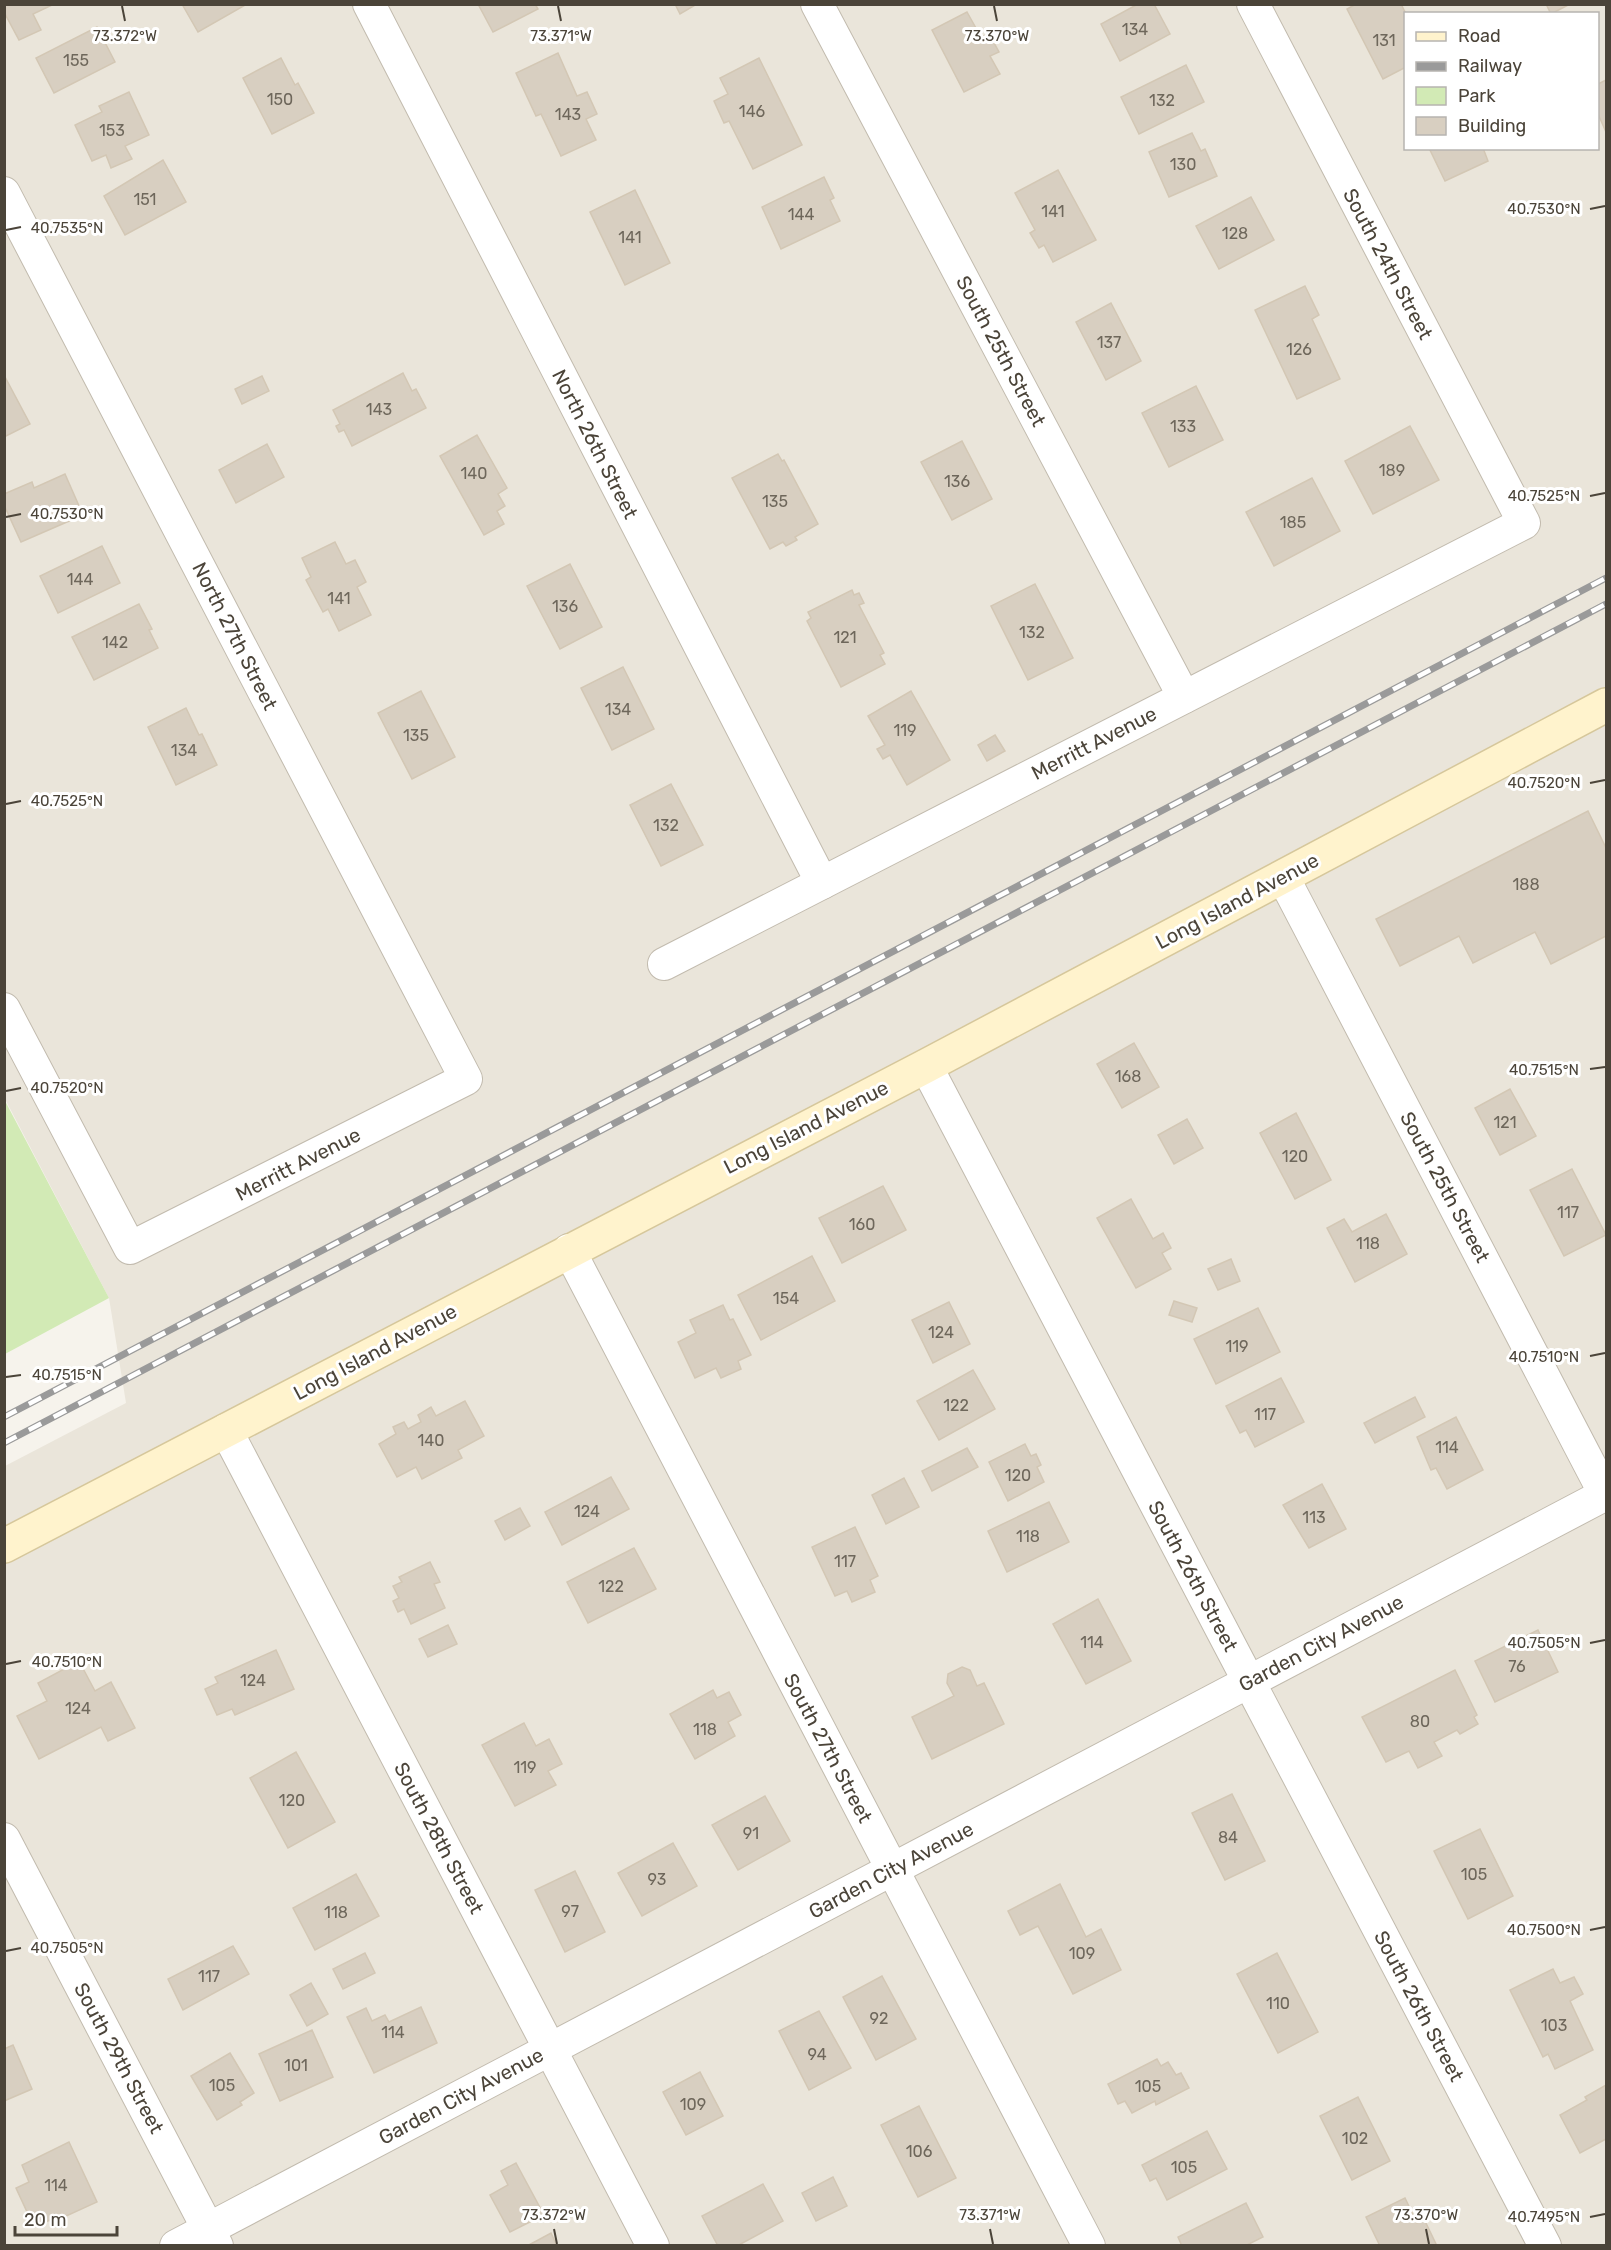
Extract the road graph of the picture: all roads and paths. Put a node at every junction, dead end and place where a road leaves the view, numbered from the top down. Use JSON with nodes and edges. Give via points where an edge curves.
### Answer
{"nodes":[{"id":1,"x":369,"y":4,"type":"edge"},
{"id":2,"x":817,"y":4,"type":"edge"},
{"id":3,"x":1252,"y":4,"type":"edge"},
{"id":4,"x":4,"y":193,"type":"edge"},
{"id":5,"x":1524,"y":523,"type":"joint"},
{"id":6,"x":1184,"y":697,"type":"junction"},
{"id":7,"x":1606,"y":705,"type":"edge"},
{"id":8,"x":1283,"y":877,"type":"junction"},
{"id":9,"x":822,"y":883,"type":"junction"},
{"id":10,"x":664,"y":964,"type":"dead end"},
{"id":11,"x":4,"y":1009,"type":"edge"},
{"id":12,"x":926,"y":1066,"type":"junction"},
{"id":13,"x":466,"y":1079,"type":"joint"},
{"id":14,"x":569,"y":1250,"type":"junction"},
{"id":15,"x":226,"y":1430,"type":"junction"},
{"id":16,"x":1606,"y":1495,"type":"edge"},
{"id":17,"x":4,"y":1546,"type":"edge"},
{"id":18,"x":1249,"y":1681,"type":"junction"},
{"id":19,"x":4,"y":1839,"type":"edge"},
{"id":20,"x":892,"y":1869,"type":"junction"},
{"id":21,"x":550,"y":2049,"type":"junction"},
{"id":22,"x":213,"y":2237,"type":"edge"},
{"id":23,"x":176,"y":2246,"type":"edge"},
{"id":24,"x":653,"y":2246,"type":"edge"},
{"id":25,"x":1089,"y":2246,"type":"edge"},
{"id":26,"x":1545,"y":2246,"type":"edge"}],
"edges":[{"from":1,"to":9,"type":"street","name":"North 26th Street"},
{"from":2,"to":6,"type":"street","name":"South 25th Street"},
{"from":3,"to":5,"type":"street","name":"South 24th Street"},
{"from":4,"to":13,"type":"street","name":"North 27th Street"},
{"from":5,"to":6,"type":"street","name":"Merritt Avenue"},
{"from":6,"to":9,"type":"street","name":"Merritt Avenue"},
{"from":7,"to":8,"type":"street","name":"Long Island Avenue"},
{"from":8,"to":12,"type":"street","name":"Long Island Avenue"},
{"from":8,"to":16,"type":"street","name":"South 25th Street"},
{"from":9,"to":10,"type":"street","name":"Merritt Avenue"},
{"from":11,"to":13,"type":"street","name":"Merritt Avenue","via":[[130,1248]]},
{"from":12,"to":14,"type":"street","name":"Long Island Avenue"},
{"from":12,"to":18,"type":"street","name":"South 26th Street"},
{"from":14,"to":15,"type":"street","name":"Long Island Avenue"},
{"from":14,"to":20,"type":"street","name":"South 27th Street"},
{"from":15,"to":17,"type":"street","name":"Long Island Avenue"},
{"from":15,"to":21,"type":"street","name":"South 28th Street"},
{"from":16,"to":18,"type":"street","name":"Garden City Avenue"},
{"from":18,"to":20,"type":"street","name":"Garden City Avenue"},
{"from":18,"to":26,"type":"street","name":"South 26th Street"},
{"from":19,"to":22,"type":"street","name":"South 29th Street"},
{"from":20,"to":21,"type":"street","name":"Garden City Avenue"},
{"from":20,"to":25,"type":"street","name":"South 27th Street"},
{"from":21,"to":22,"type":"street","name":"Garden City Avenue"},
{"from":21,"to":24,"type":"street","name":"South 28th Street"},
{"from":22,"to":23,"type":"street","name":"Garden City Avenue"}]}
